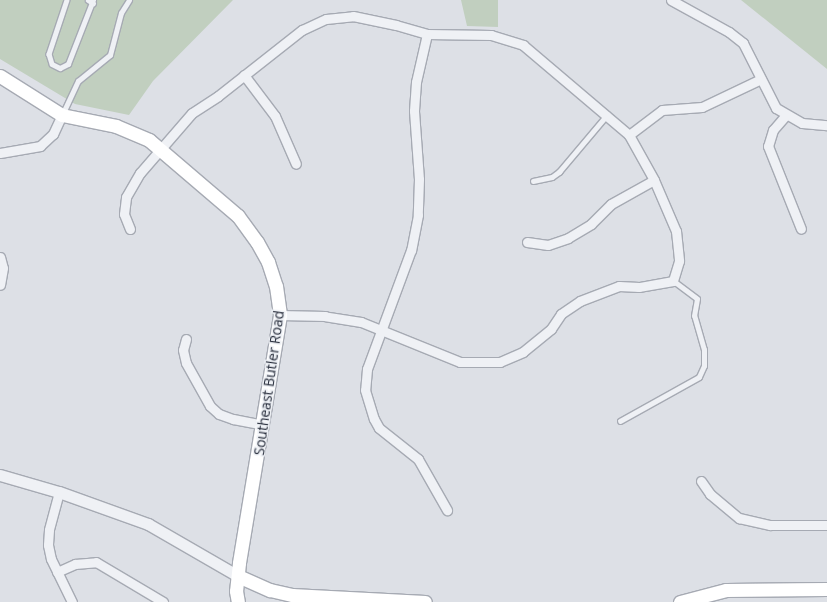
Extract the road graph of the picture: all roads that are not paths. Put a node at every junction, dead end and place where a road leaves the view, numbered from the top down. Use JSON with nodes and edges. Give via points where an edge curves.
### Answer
{"nodes":[{"id":1,"x":68,"y":0,"type":"edge"},
{"id":2,"x":88,"y":0,"type":"edge"},
{"id":3,"x":129,"y":0,"type":"edge"},
{"id":4,"x":671,"y":0,"type":"edge"},
{"id":5,"x":93,"y":2,"type":"edge"},
{"id":6,"x":426,"y":34,"type":"junction"},
{"id":7,"x":0,"y":76,"type":"edge"},
{"id":8,"x":244,"y":76,"type":"junction"},
{"id":9,"x":761,"y":79,"type":"junction"},
{"id":10,"x":62,"y":114,"type":"junction"},
{"id":11,"x":607,"y":115,"type":"junction"},
{"id":12,"x":786,"y":115,"type":"junction"},
{"id":13,"x":827,"y":125,"type":"edge"},
{"id":14,"x":629,"y":135,"type":"junction"},
{"id":15,"x":160,"y":148,"type":"junction"},
{"id":16,"x":0,"y":153,"type":"edge"},
{"id":17,"x":296,"y":164,"type":"dead end"},
{"id":18,"x":654,"y":180,"type":"junction"},
{"id":19,"x":533,"y":181,"type":"dead end"},
{"id":20,"x":801,"y":228,"type":"dead end"},
{"id":21,"x":130,"y":229,"type":"dead end"},
{"id":22,"x":527,"y":242,"type":"dead end"},
{"id":23,"x":0,"y":257,"type":"edge"},
{"id":24,"x":672,"y":281,"type":"junction"},
{"id":25,"x":0,"y":285,"type":"edge"},
{"id":26,"x":280,"y":315,"type":"junction"},
{"id":27,"x":382,"y":329,"type":"junction"},
{"id":28,"x":186,"y":339,"type":"dead end"},
{"id":29,"x":620,"y":421,"type":"dead end"},
{"id":30,"x":263,"y":425,"type":"junction"},
{"id":31,"x":0,"y":475,"type":"edge"},
{"id":32,"x":701,"y":482,"type":"dead end"},
{"id":33,"x":59,"y":492,"type":"junction"},
{"id":34,"x":447,"y":510,"type":"dead end"},
{"id":35,"x":827,"y":525,"type":"edge"},
{"id":36,"x":57,"y":572,"type":"junction"},
{"id":37,"x":238,"y":576,"type":"junction"},
{"id":38,"x":827,"y":589,"type":"edge"},
{"id":39,"x":72,"y":602,"type":"edge"},
{"id":40,"x":163,"y":602,"type":"edge"},
{"id":41,"x":238,"y":602,"type":"edge"},
{"id":42,"x":425,"y":602,"type":"edge"},
{"id":43,"x":680,"y":602,"type":"edge"}],
"edges":[{"from":1,"to":5,"type":"lane","via":[[49,54],[52,64],[60,68],[68,64]]},
{"from":2,"to":5,"type":"lane"},
{"from":3,"to":10,"type":"lane","via":[[121,13],[110,55],[78,81]]},
{"from":4,"to":9,"type":"street","via":[[729,32],[742,43]]},
{"from":6,"to":8,"type":"street","via":[[367,17],[326,18],[302,30]]},
{"from":6,"to":11,"type":"street","via":[[491,35],[523,45]]},
{"from":6,"to":27,"type":"street","via":[[416,82],[414,111],[420,179],[418,215],[411,250]]},
{"from":7,"to":10,"type":"main road","name":"Southeast Butler Road"},
{"from":8,"to":15,"type":"street","via":[[192,113]]},
{"from":8,"to":17,"type":"street","via":[[275,116]]},
{"from":9,"to":12,"type":"street","via":[[770,100]]},
{"from":9,"to":14,"type":"street","via":[[702,107],[662,110]]},
{"from":10,"to":15,"type":"main road","name":"Southeast Butler Road","via":[[130,131]]},
{"from":10,"to":16,"type":"street","via":[[53,134],[40,146]]},
{"from":11,"to":14,"type":"street"},
{"from":11,"to":19,"type":"lane","via":[[559,172],[552,177]]},
{"from":12,"to":13,"type":"street","via":[[802,124]]},
{"from":12,"to":20,"type":"street","via":[[773,130],[768,146]]},
{"from":14,"to":18,"type":"street"},
{"from":15,"to":21,"type":"street","via":[[140,173],[126,197],[124,214]]},
{"from":15,"to":26,"type":"main road","name":"Southeast Butler Road","via":[[220,199],[248,228],[273,276],[279,296]]},
{"from":18,"to":22,"type":"street","via":[[611,204],[591,224],[568,238],[548,245]]},
{"from":18,"to":24,"type":"street","via":[[676,231],[679,261]]},
{"from":23,"to":25,"type":"street","via":[[3,268]]},
{"from":24,"to":27,"type":"street","via":[[653,285],[619,286],[580,301],[561,314],[551,329],[523,352],[500,362],[460,362]]},
{"from":24,"to":29,"type":"lane","via":[[697,299],[694,316],[704,350],[704,366],[699,377]]},
{"from":26,"to":27,"type":"street","via":[[340,318]]},
{"from":26,"to":30,"type":"main road","name":"Southeast Butler Road"},
{"from":27,"to":34,"type":"street","via":[[365,383],[370,411],[380,428],[418,459]]},
{"from":28,"to":30,"type":"street","via":[[183,350],[186,363],[210,406],[220,414],[233,419]]},
{"from":30,"to":37,"type":"main road","name":"Southeast Butler Road"},
{"from":31,"to":33,"type":"street"},
{"from":32,"to":35,"type":"street","via":[[737,522]]},
{"from":33,"to":36,"type":"street","via":[[49,530],[48,545]]},
{"from":33,"to":37,"type":"street","via":[[158,528]]},
{"from":36,"to":39,"type":"street"},
{"from":36,"to":40,"type":"street","via":[[75,564],[96,562]]},
{"from":37,"to":41,"type":"main road","name":"Southeast Butler Road"},
{"from":37,"to":42,"type":"main road","via":[[270,590],[292,595]]},
{"from":38,"to":43,"type":"main road","via":[[726,590]]}]}
